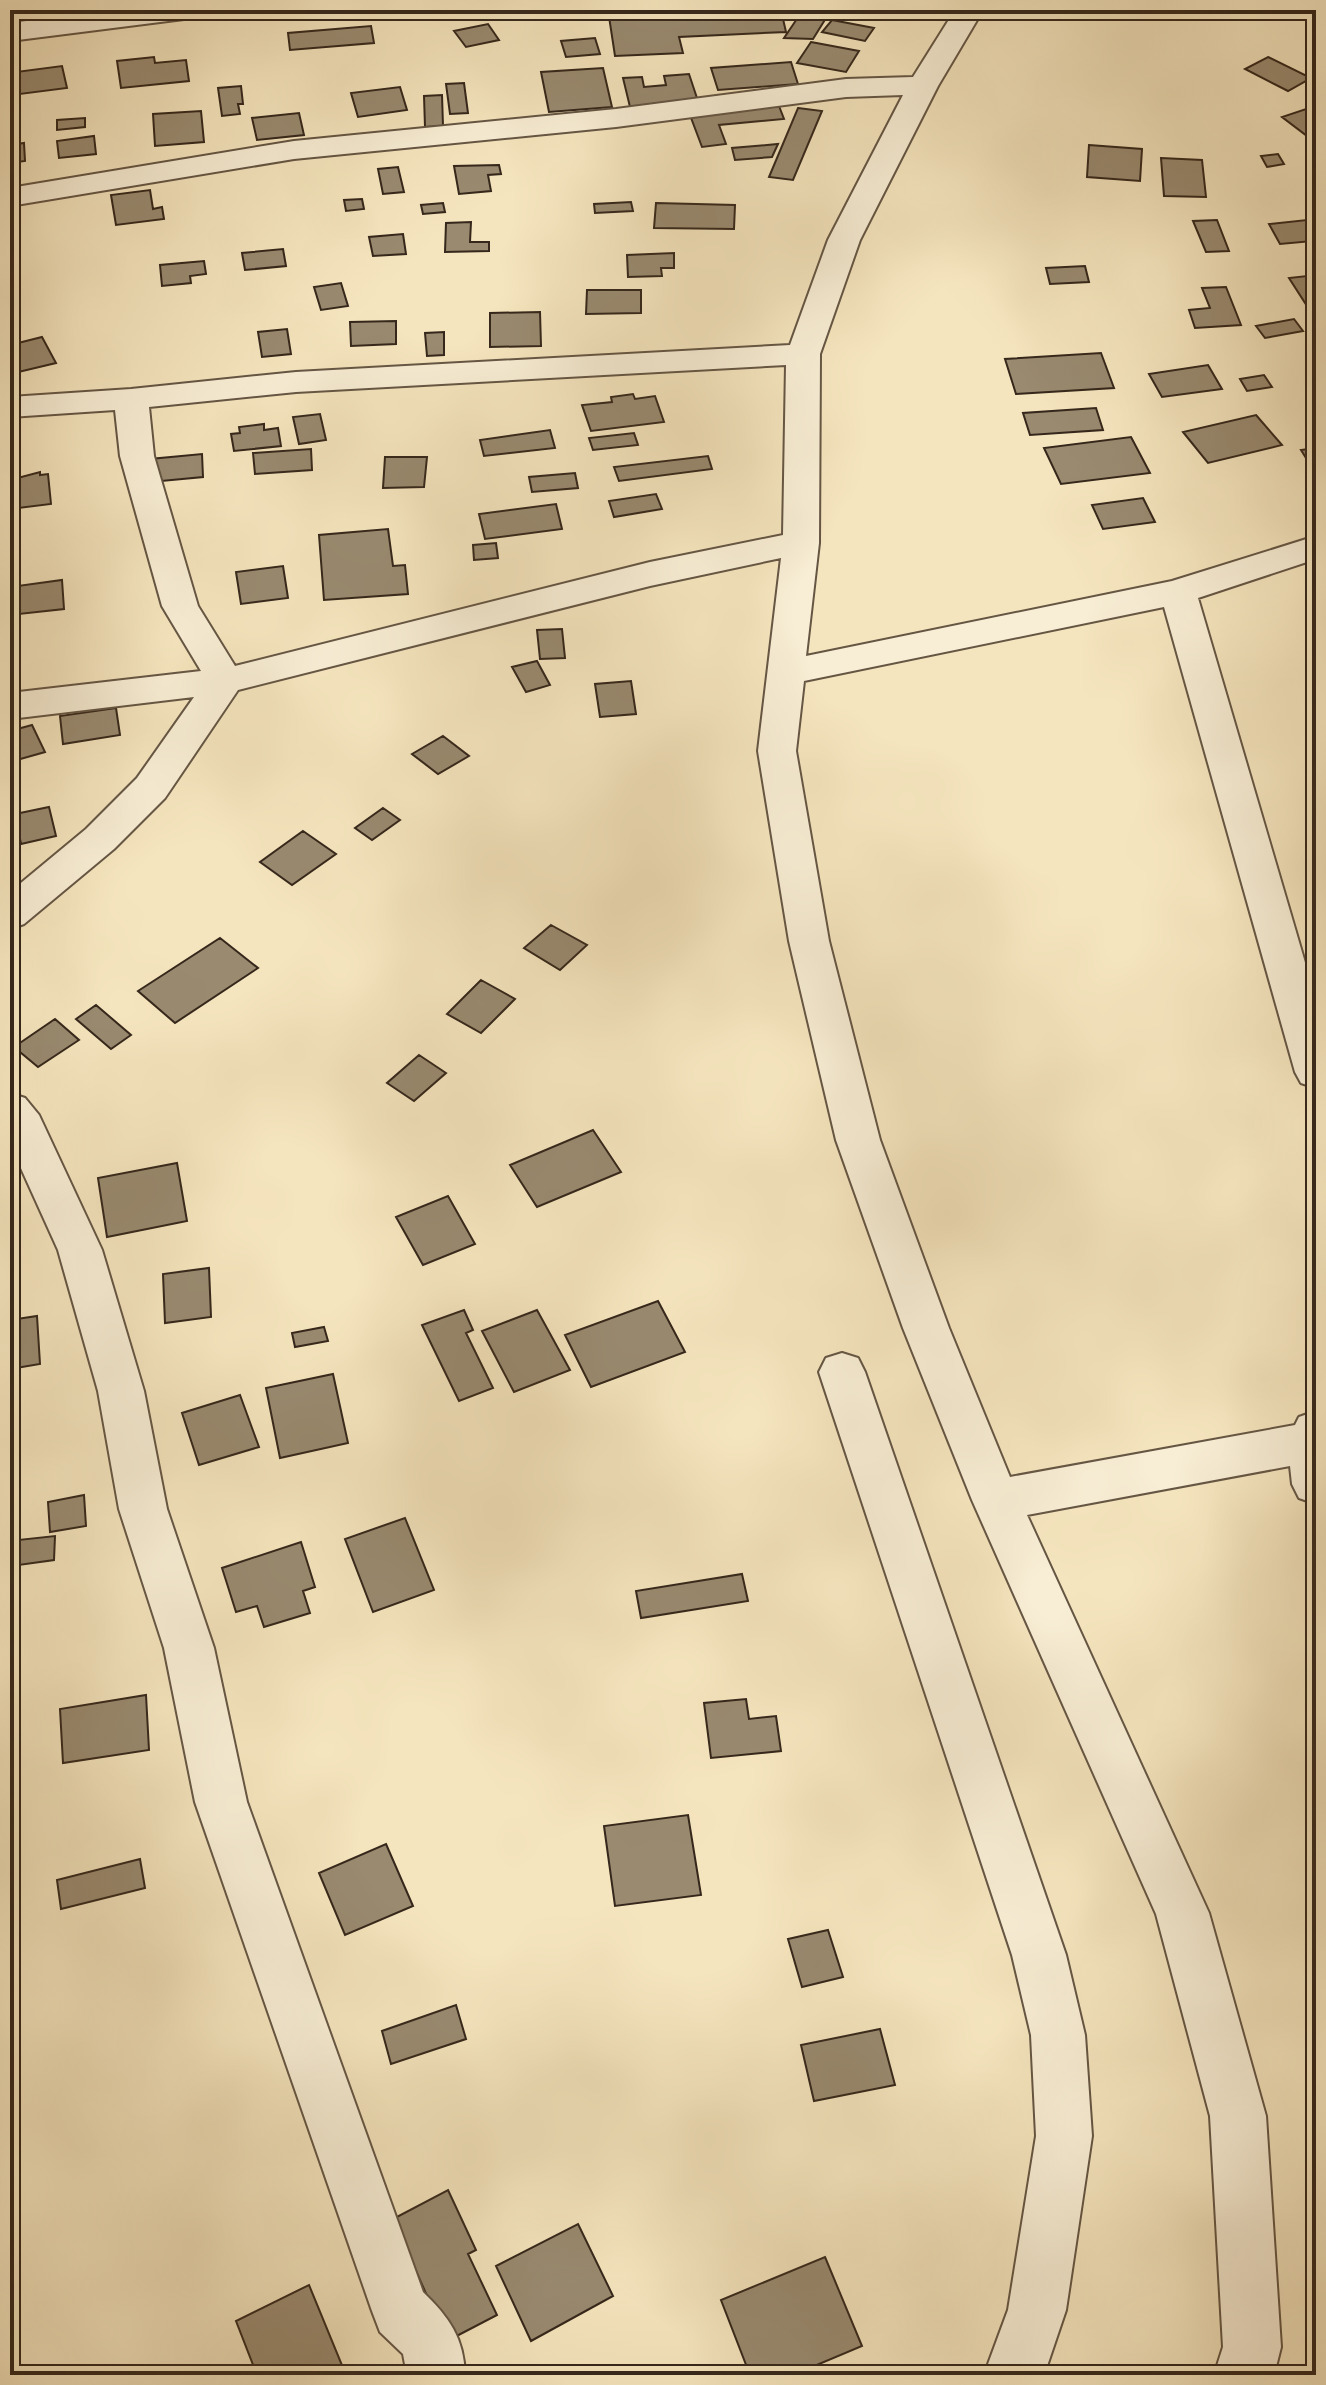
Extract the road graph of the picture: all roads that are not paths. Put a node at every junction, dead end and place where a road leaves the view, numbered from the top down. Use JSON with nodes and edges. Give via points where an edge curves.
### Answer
{"nodes":[{"id":1,"x":184,"y":10,"type":"edge"},
{"id":2,"x":969,"y":10,"type":"edge"},
{"id":3,"x":10,"y":32,"type":"edge"},
{"id":4,"x":923,"y":86,"type":"junction"},
{"id":5,"x":10,"y":197,"type":"edge"},
{"id":6,"x":803,"y":354,"type":"junction"},
{"id":7,"x":131,"y":399,"type":"junction"},
{"id":8,"x":10,"y":407,"type":"edge"},
{"id":9,"x":801,"y":543,"type":"junction"},
{"id":10,"x":1316,"y":547,"type":"edge"},
{"id":11,"x":1178,"y":592,"type":"junction"},
{"id":12,"x":784,"y":673,"type":"junction"},
{"id":13,"x":225,"y":681,"type":"junction"},
{"id":14,"x":10,"y":706,"type":"edge"},
{"id":15,"x":10,"y":914,"type":"edge"},
{"id":16,"x":1316,"y":1072,"type":"edge"},
{"id":17,"x":10,"y":1110,"type":"edge"},
{"id":18,"x":842,"y":1372,"type":"dead end"},
{"id":19,"x":1314,"y":1452,"type":"edge"},
{"id":20,"x":996,"y":1500,"type":"junction"},
{"id":21,"x":436,"y":2373,"type":"edge"},
{"id":22,"x":1014,"y":2375,"type":"edge"},
{"id":23,"x":1244,"y":2375,"type":"edge"}],
"edges":[{"from":1,"to":3,"type":"street"},
{"from":2,"to":4,"type":"street"},
{"from":4,"to":5,"type":"street","via":[[846,88],[616,118],[294,150]]},
{"from":4,"to":6,"type":"street","via":[[844,240]]},
{"from":6,"to":7,"type":"street","via":[[327,380]]},
{"from":6,"to":9,"type":"street"},
{"from":7,"to":8,"type":"street"},
{"from":7,"to":13,"type":"street","via":[[137,456],[180,606]]},
{"from":9,"to":12,"type":"street"},
{"from":9,"to":13,"type":"street","via":[[650,574]]},
{"from":10,"to":11,"type":"street"},
{"from":11,"to":12,"type":"street"},
{"from":11,"to":16,"type":"street"},
{"from":12,"to":20,"type":"street","via":[[777,751],[809,941],[858,1140]]},
{"from":13,"to":14,"type":"street"},
{"from":13,"to":15,"type":"street","via":[[151,788],[100,839]]},
{"from":17,"to":21,"type":"street","via":[[24,1127],[80,1250],[121,1391],[143,1509],[189,1648],[221,1802],[401,2311],[429,2339]]},
{"from":18,"to":22,"type":"street","via":[[1039,1955],[1058,2035],[1064,2136],[1037,2310]]},
{"from":19,"to":20,"type":"street"},
{"from":20,"to":23,"type":"street","via":[[1182,1913],[1238,2116],[1252,2347]]}]}
